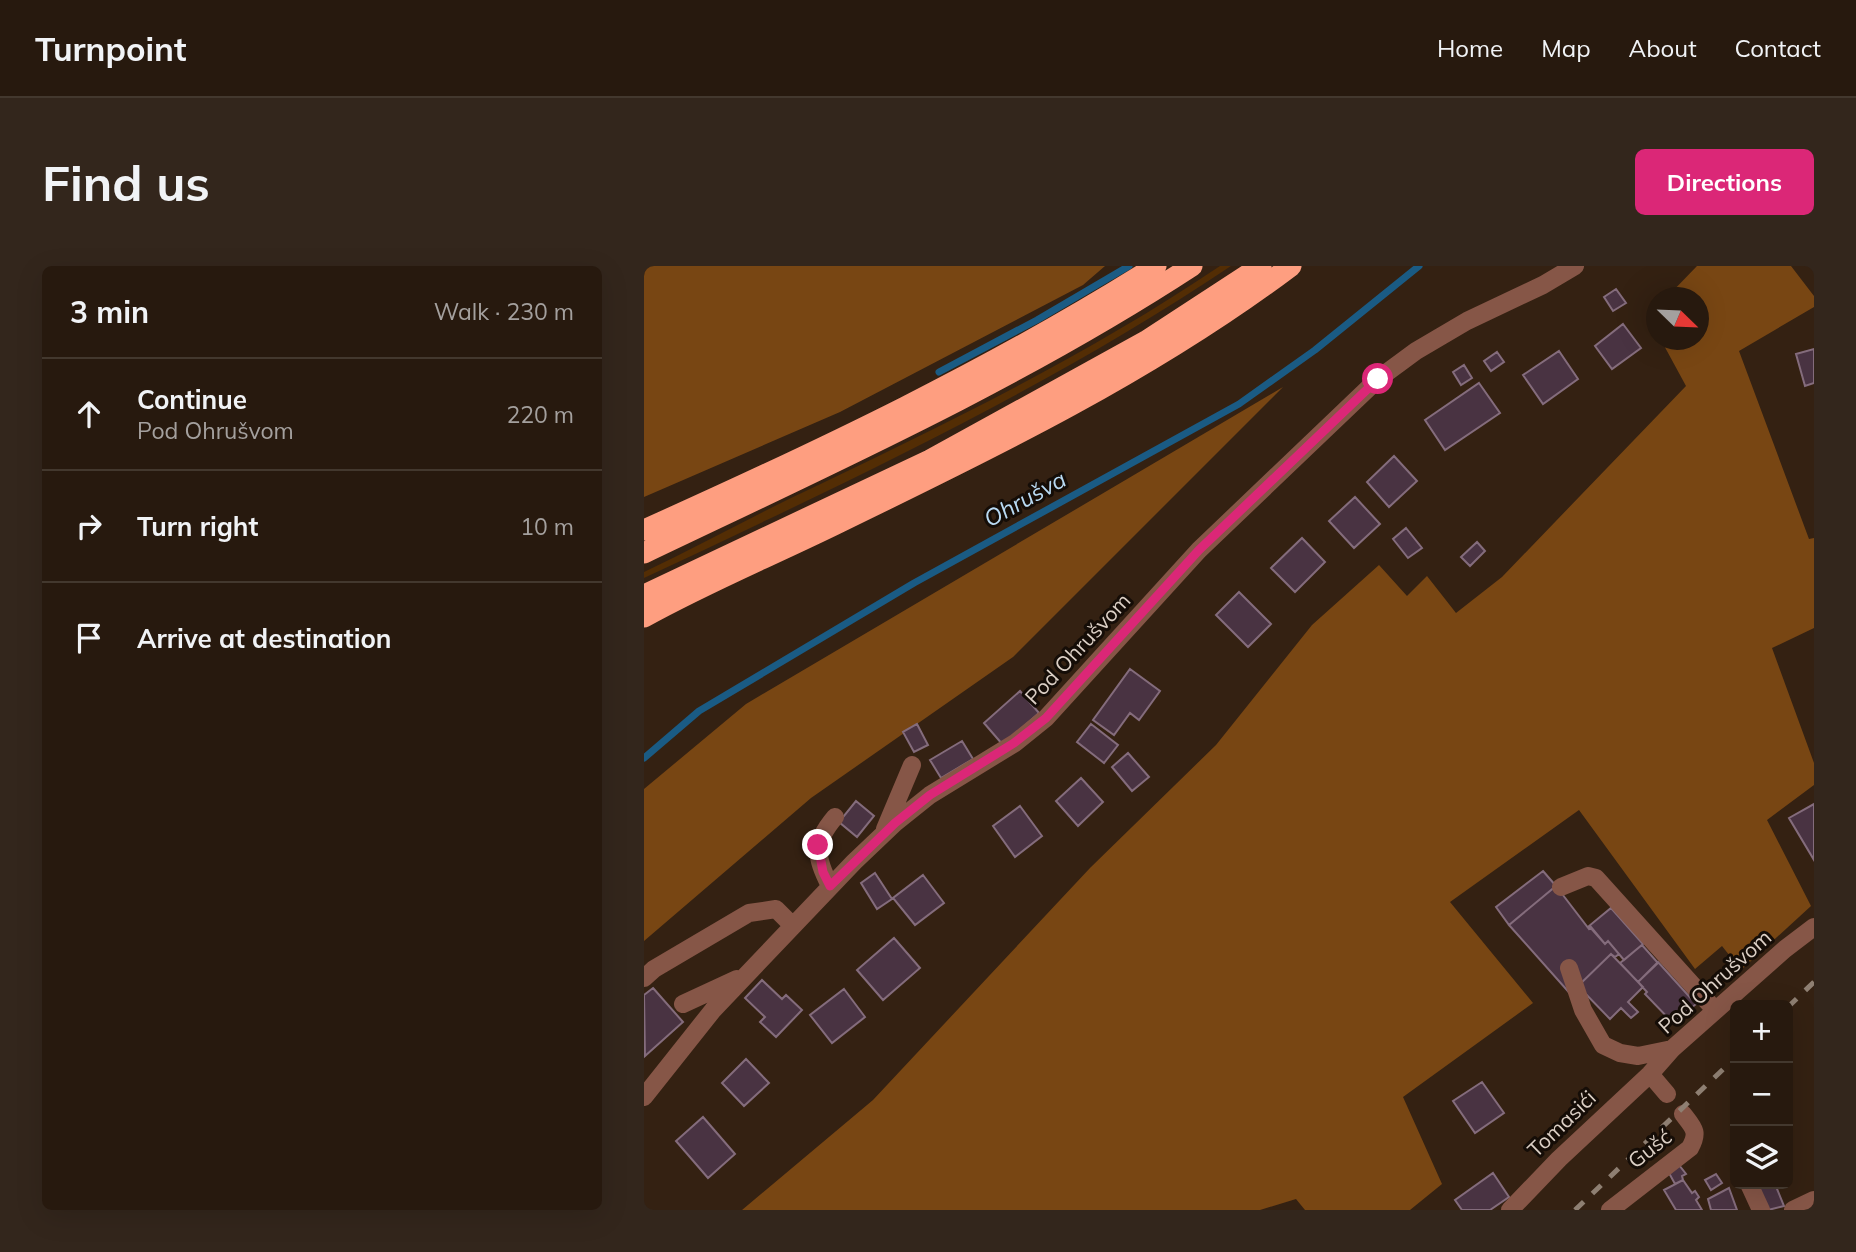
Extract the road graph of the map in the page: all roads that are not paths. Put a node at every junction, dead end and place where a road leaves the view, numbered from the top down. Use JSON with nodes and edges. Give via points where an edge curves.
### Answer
{"nodes":[{"id":1,"x":1156,"y":266,"type":"edge"},
{"id":2,"x":1192,"y":266,"type":"edge"},
{"id":3,"x":1261,"y":266,"type":"edge"},
{"id":4,"x":1291,"y":266,"type":"edge"},
{"id":5,"x":1575,"y":266,"type":"edge"},
{"id":6,"x":644,"y":530,"type":"edge"},
{"id":7,"x":644,"y":553,"type":"edge"},
{"id":8,"x":644,"y":595,"type":"edge"},
{"id":9,"x":644,"y":617,"type":"edge"},
{"id":10,"x":912,"y":765,"type":"dead end"},
{"id":11,"x":835,"y":817,"type":"dead end"},
{"id":12,"x":883,"y":834,"type":"junction"},
{"id":13,"x":830,"y":886,"type":"junction"},
{"id":14,"x":1561,"y":887,"type":"dead end"},
{"id":15,"x":792,"y":925,"type":"junction"},
{"id":16,"x":1814,"y":927,"type":"edge"},
{"id":17,"x":1569,"y":968,"type":"dead end"},
{"id":18,"x":744,"y":975,"type":"junction"},
{"id":19,"x":644,"y":978,"type":"edge"},
{"id":20,"x":683,"y":1004,"type":"dead end"},
{"id":21,"x":1716,"y":1010,"type":"junction"},
{"id":22,"x":1672,"y":1049,"type":"junction"},
{"id":23,"x":1650,"y":1074,"type":"junction"},
{"id":24,"x":1667,"y":1094,"type":"dead end"},
{"id":25,"x":644,"y":1097,"type":"edge"},
{"id":26,"x":1683,"y":1114,"type":"dead end"},
{"id":27,"x":1587,"y":1133,"type":"junction"},
{"id":28,"x":1562,"y":1134,"type":"dead end"},
{"id":29,"x":1751,"y":1189,"type":"edge"},
{"id":30,"x":1814,"y":1200,"type":"edge"},
{"id":31,"x":1510,"y":1210,"type":"edge"},
{"id":32,"x":1610,"y":1210,"type":"edge"},
{"id":33,"x":1761,"y":1210,"type":"edge"},
{"id":34,"x":1794,"y":1210,"type":"edge"}],
"edges":[{"from":1,"to":6,"type":"highway","via":[[967,377]]},
{"from":2,"to":7,"type":"highway","via":[[1059,347],[956,402]]},
{"from":3,"to":8,"type":"highway","via":[[1146,341],[930,460]]},
{"from":4,"to":9,"type":"highway","via":[[1197,330],[1083,398]]},
{"from":5,"to":12,"type":"street","name":"Pod Ohrušvom","via":[[1467,321],[1378,379],[1199,550],[1046,718],[930,795]]},
{"from":10,"to":12,"type":"street"},
{"from":11,"to":13,"type":"street","via":[[821,833],[818,845]]},
{"from":12,"to":13,"type":"street","name":"Pod Ohrušvom"},
{"from":13,"to":15,"type":"street","name":"Pod Ohrušvom"},
{"from":14,"to":21,"type":"street","via":[[1588,876],[1596,878]]},
{"from":15,"to":18,"type":"street","name":"Pod Ohrušvom"},
{"from":15,"to":19,"type":"street","via":[[776,909],[749,913]]},
{"from":16,"to":21,"type":"street","name":"Pod Ohrušvom"},
{"from":17,"to":22,"type":"street","via":[[1583,1010],[1602,1045],[1638,1056]]},
{"from":18,"to":20,"type":"street"},
{"from":18,"to":25,"type":"street","name":"Pod Ohrušvom"},
{"from":21,"to":22,"type":"street","name":"Pod Ohrušvom"},
{"from":22,"to":23,"type":"street","name":"Pod Ohrušvom"},
{"from":23,"to":24,"type":"street","name":"Gušć"},
{"from":23,"to":27,"type":"street","name":"Tomasići"},
{"from":26,"to":32,"type":"street","name":"Gušć","via":[[1695,1131],[1690,1148]]},
{"from":27,"to":28,"type":"street"},
{"from":27,"to":31,"type":"street","name":"Tomasići"},
{"from":29,"to":33,"type":"street"},
{"from":30,"to":34,"type":"street"}]}
